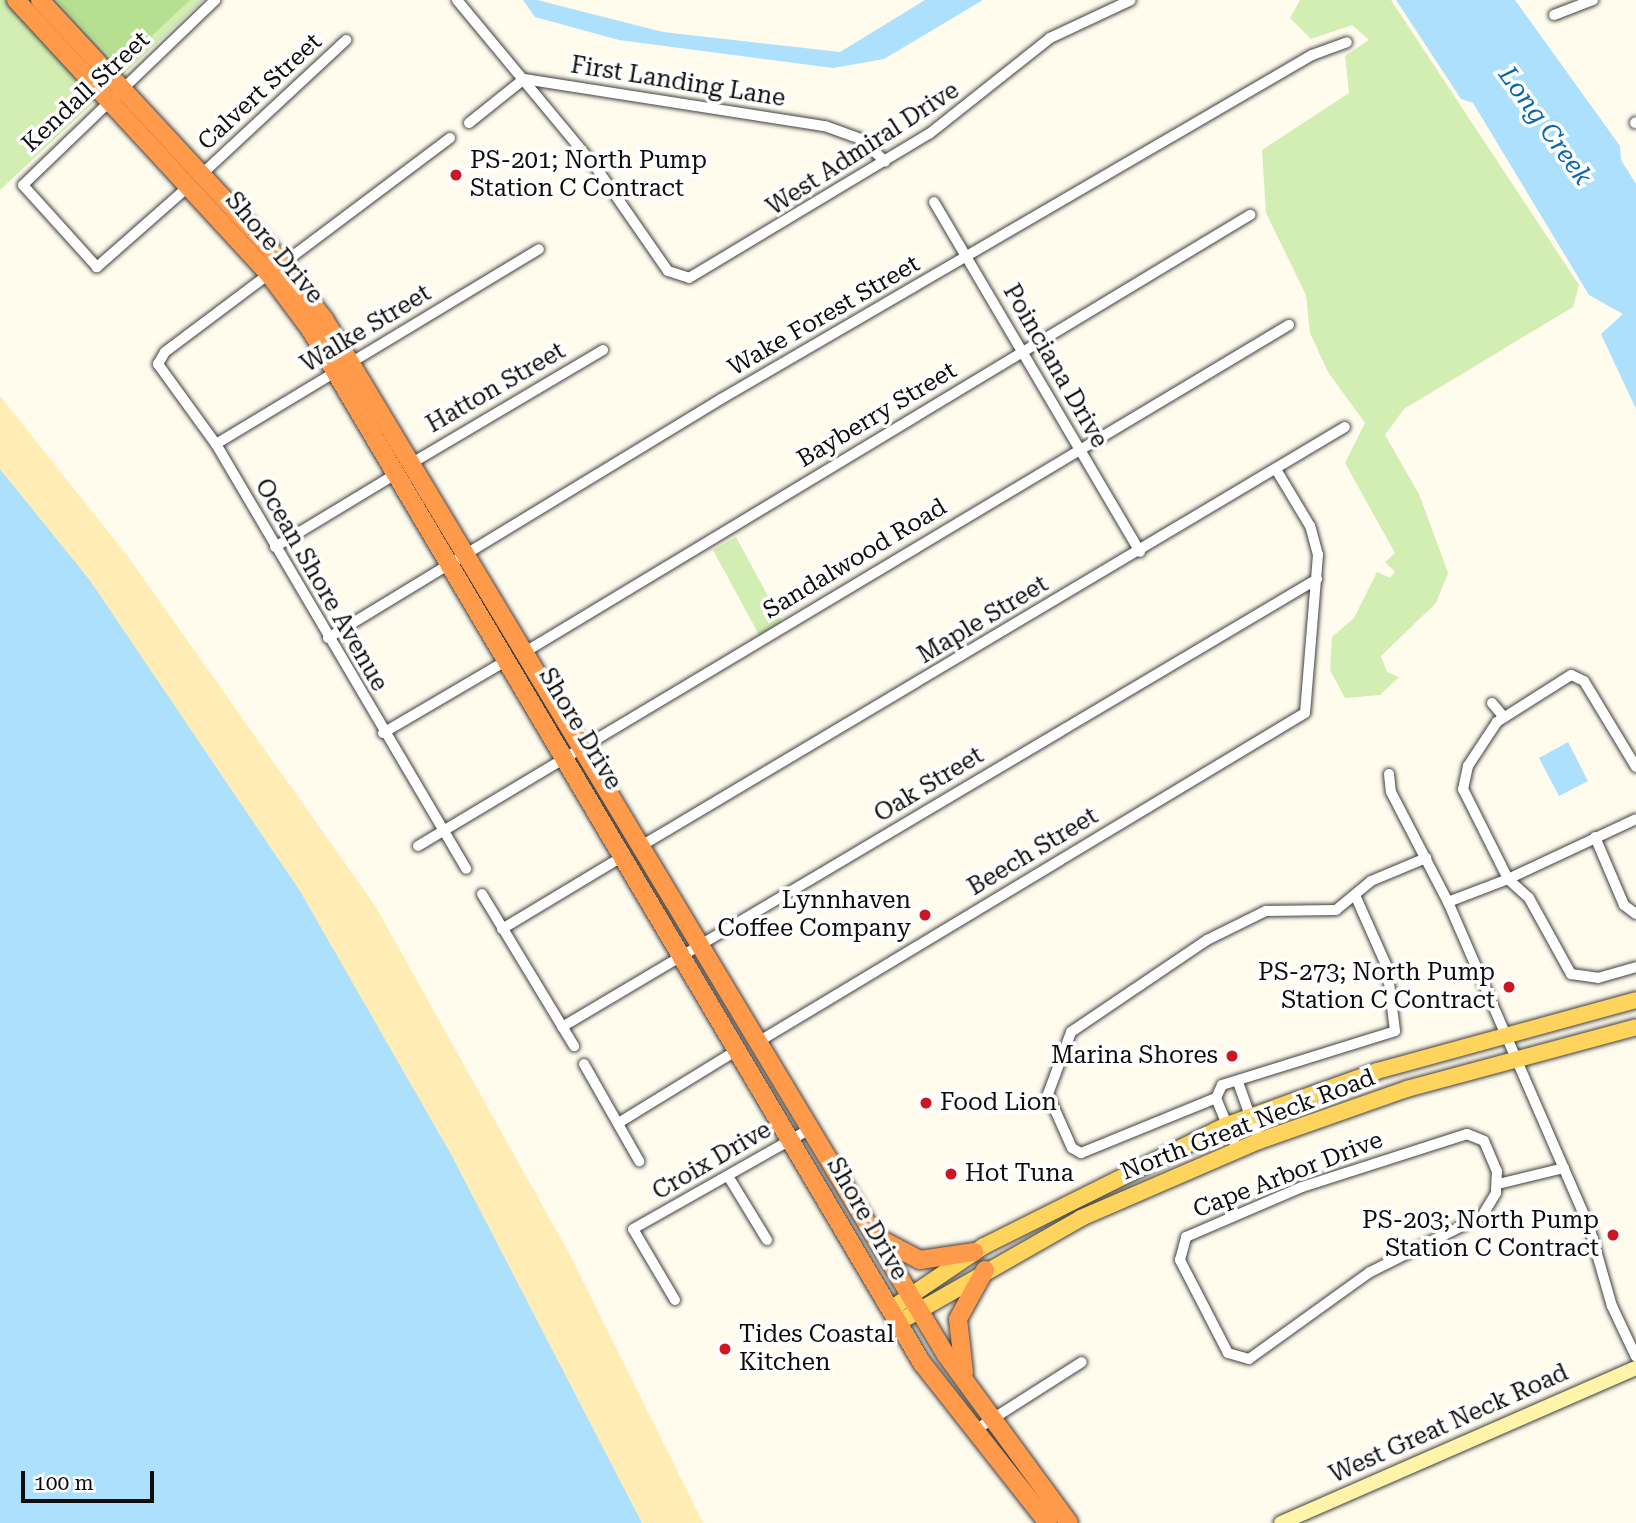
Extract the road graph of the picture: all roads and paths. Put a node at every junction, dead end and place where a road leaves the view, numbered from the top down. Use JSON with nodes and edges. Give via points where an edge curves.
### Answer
{"nodes":[{"id":1,"x":16,"y":0,"type":"edge"},
{"id":2,"x":40,"y":0,"type":"edge"},
{"id":3,"x":215,"y":0,"type":"edge"},
{"id":4,"x":457,"y":0,"type":"edge"},
{"id":5,"x":1131,"y":0,"type":"edge"},
{"id":6,"x":1593,"y":0,"type":"edge"},
{"id":7,"x":1554,"y":15,"type":"dead end"},
{"id":8,"x":346,"y":40,"type":"dead end"},
{"id":9,"x":1347,"y":42,"type":"dead end"},
{"id":10,"x":524,"y":79,"type":"junction"},
{"id":11,"x":115,"y":93,"type":"junction"},
{"id":12,"x":469,"y":123,"type":"dead end"},
{"id":13,"x":450,"y":138,"type":"dead end"},
{"id":14,"x":885,"y":161,"type":"junction"},
{"id":15,"x":196,"y":180,"type":"junction"},
{"id":16,"x":934,"y":202,"type":"dead end"},
{"id":17,"x":1250,"y":215,"type":"dead end"},
{"id":18,"x":539,"y":250,"type":"dead end"},
{"id":19,"x":967,"y":258,"type":"junction"},
{"id":20,"x":102,"y":267,"type":"joint"},
{"id":21,"x":276,"y":269,"type":"junction"},
{"id":22,"x":1289,"y":325,"type":"dead end"},
{"id":23,"x":603,"y":350,"type":"dead end"},
{"id":24,"x":1023,"y":352,"type":"junction"},
{"id":25,"x":344,"y":367,"type":"junction"},
{"id":26,"x":1345,"y":427,"type":"dead end"},
{"id":27,"x":216,"y":444,"type":"junction"},
{"id":28,"x":1080,"y":449,"type":"junction"},
{"id":29,"x":405,"y":468,"type":"junction"},
{"id":30,"x":1277,"y":471,"type":"junction"},
{"id":31,"x":275,"y":547,"type":"junction"},
{"id":32,"x":1140,"y":552,"type":"junction"},
{"id":33,"x":459,"y":560,"type":"junction"},
{"id":34,"x":1317,"y":579,"type":"junction"},
{"id":35,"x":328,"y":638,"type":"junction"},
{"id":36,"x":517,"y":655,"type":"junction"},
{"id":37,"x":1492,"y":703,"type":"dead end"},
{"id":38,"x":1503,"y":716,"type":"junction"},
{"id":39,"x":383,"y":733,"type":"junction"},
{"id":40,"x":575,"y":752,"type":"junction"},
{"id":41,"x":1636,"y":767,"type":"edge"},
{"id":42,"x":1389,"y":774,"type":"dead end"},
{"id":43,"x":1636,"y":819,"type":"edge"},
{"id":44,"x":443,"y":831,"type":"junction"},
{"id":45,"x":1595,"y":837,"type":"junction"},
{"id":46,"x":418,"y":846,"type":"dead end"},
{"id":47,"x":634,"y":850,"type":"junction"},
{"id":48,"x":1426,"y":858,"type":"junction"},
{"id":49,"x":466,"y":869,"type":"dead end"},
{"id":50,"x":1508,"y":879,"type":"junction"},
{"id":51,"x":482,"y":894,"type":"dead end"},
{"id":52,"x":1354,"y":895,"type":"junction"},
{"id":53,"x":1448,"y":902,"type":"junction"},
{"id":54,"x":1636,"y":915,"type":"edge"},
{"id":55,"x":502,"y":929,"type":"junction"},
{"id":56,"x":693,"y":949,"type":"junction"},
{"id":57,"x":1636,"y":967,"type":"edge"},
{"id":58,"x":1636,"y":1000,"type":"edge"},
{"id":59,"x":562,"y":1027,"type":"junction"},
{"id":60,"x":1636,"y":1027,"type":"edge"},
{"id":61,"x":1504,"y":1035,"type":"junction"},
{"id":62,"x":758,"y":1042,"type":"junction"},
{"id":63,"x":574,"y":1046,"type":"dead end"},
{"id":64,"x":740,"y":1049,"type":"junction"},
{"id":65,"x":1514,"y":1060,"type":"junction"},
{"id":66,"x":584,"y":1065,"type":"dead end"},
{"id":67,"x":1239,"y":1085,"type":"junction"},
{"id":68,"x":1216,"y":1098,"type":"junction"},
{"id":69,"x":1251,"y":1115,"type":"junction"},
{"id":70,"x":620,"y":1122,"type":"junction"},
{"id":71,"x":1227,"y":1125,"type":"junction"},
{"id":72,"x":810,"y":1129,"type":"junction"},
{"id":73,"x":792,"y":1139,"type":"junction"},
{"id":74,"x":1259,"y":1141,"type":"junction"},
{"id":75,"x":1237,"y":1149,"type":"junction"},
{"id":76,"x":639,"y":1161,"type":"dead end"},
{"id":77,"x":1564,"y":1168,"type":"junction"},
{"id":78,"x":728,"y":1176,"type":"junction"},
{"id":79,"x":1498,"y":1184,"type":"junction"},
{"id":80,"x":865,"y":1222,"type":"junction"},
{"id":81,"x":767,"y":1240,"type":"dead end"},
{"id":82,"x":974,"y":1252,"type":"junction"},
{"id":83,"x":985,"y":1270,"type":"junction"},
{"id":84,"x":675,"y":1300,"type":"dead end"},
{"id":85,"x":913,"y":1303,"type":"junction"},
{"id":86,"x":895,"y":1315,"type":"junction"},
{"id":87,"x":1636,"y":1357,"type":"edge"},
{"id":88,"x":1082,"y":1362,"type":"dead end"},
{"id":89,"x":1636,"y":1368,"type":"edge"},
{"id":90,"x":973,"y":1395,"type":"junction"},
{"id":91,"x":991,"y":1418,"type":"junction"},
{"id":92,"x":971,"y":1432,"type":"junction"},
{"id":93,"x":1048,"y":1523,"type":"edge"},
{"id":94,"x":1069,"y":1523,"type":"edge"},
{"id":95,"x":1281,"y":1523,"type":"edge"}],
"edges":[{"from":1,"to":11,"type":"highway","name":"Shore Drive"},
{"from":2,"to":11,"type":"highway","name":"Shore Drive"},
{"from":3,"to":11,"type":"street","name":"Kendall Street"},
{"from":4,"to":10,"type":"street"},
{"from":5,"to":14,"type":"street","name":"West Admiral Drive","via":[[1050,38],[979,99]]},
{"from":6,"to":7,"type":"street"},
{"from":8,"to":15,"type":"street","name":"Calvert Street"},
{"from":9,"to":19,"type":"street","name":"Wake Forest Street","via":[[1312,55]]},
{"from":10,"to":12,"type":"street"},
{"from":10,"to":14,"type":"street","name":"First Landing Lane","via":[[825,126],[862,139]]},
{"from":10,"to":14,"type":"street","name":"West Admiral Drive","via":[[668,271],[681,278],[709,270]]},
{"from":11,"to":15,"type":"highway","name":"Shore Drive"},
{"from":11,"to":20,"type":"street","name":"Kendall Street","via":[[27,176],[24,189],[93,265]]},
{"from":13,"to":21,"type":"street"},
{"from":15,"to":20,"type":"street","name":"Calvert Street"},
{"from":15,"to":21,"type":"highway","name":"Shore Drive"},
{"from":16,"to":19,"type":"street","name":"Poinciana Drive"},
{"from":17,"to":24,"type":"street","name":"Bayberry Street"},
{"from":18,"to":25,"type":"street","name":"Walke Street"},
{"from":19,"to":24,"type":"street","name":"Poinciana Drive"},
{"from":19,"to":33,"type":"street","name":"Wake Forest Street"},
{"from":21,"to":25,"type":"highway","name":"Shore Drive"},
{"from":21,"to":27,"type":"street","name":"Ocean Shore Avenue","via":[[165,352],[158,364]]},
{"from":22,"to":28,"type":"street","name":"Sandalwood Road"},
{"from":23,"to":29,"type":"street","name":"Hatton Street"},
{"from":24,"to":28,"type":"street","name":"Poinciana Drive"},
{"from":24,"to":36,"type":"street","name":"Bayberry Street"},
{"from":25,"to":27,"type":"street","name":"Walke Street"},
{"from":25,"to":29,"type":"highway","name":"Shore Drive"},
{"from":26,"to":30,"type":"street","name":"Maple Street"},
{"from":27,"to":31,"type":"street","name":"Ocean Shore Avenue"},
{"from":28,"to":32,"type":"street","name":"Poinciana Drive"},
{"from":28,"to":40,"type":"street","name":"Sandalwood Road"},
{"from":29,"to":31,"type":"street","name":"Hatton Street"},
{"from":29,"to":33,"type":"highway","name":"Shore Drive"},
{"from":30,"to":32,"type":"street","name":"Maple Street"},
{"from":30,"to":34,"type":"street","via":[[1313,533]]},
{"from":31,"to":35,"type":"street","name":"Ocean Shore Avenue"},
{"from":32,"to":47,"type":"street","name":"Maple Street"},
{"from":33,"to":35,"type":"street","name":"Wake Forest Street"},
{"from":33,"to":36,"type":"highway","name":"Shore Drive"},
{"from":34,"to":56,"type":"street","name":"Oak Street"},
{"from":34,"to":62,"type":"street","name":"Beech Street","via":[[1308,708],[1290,723]]},
{"from":35,"to":39,"type":"street","name":"Ocean Shore Avenue"},
{"from":36,"to":39,"type":"street","name":"Bayberry Street"},
{"from":36,"to":40,"type":"highway","name":"Shore Drive"},
{"from":37,"to":38,"type":"street"},
{"from":38,"to":41,"type":"street","via":[[1565,676],[1577,677]]},
{"from":38,"to":50,"type":"street","via":[[1468,766],[1463,789]]},
{"from":39,"to":44,"type":"street","name":"Ocean Shore Avenue"},
{"from":40,"to":44,"type":"street","name":"Sandalwood Road"},
{"from":40,"to":47,"type":"highway","name":"Shore Drive"},
{"from":42,"to":48,"type":"street","via":[[1391,792]]},
{"from":43,"to":45,"type":"street"},
{"from":44,"to":46,"type":"street"},
{"from":44,"to":49,"type":"street","name":"Ocean Shore Avenue"},
{"from":45,"to":50,"type":"street"},
{"from":45,"to":54,"type":"street","via":[[1624,905]]},
{"from":47,"to":55,"type":"street","name":"Maple Street"},
{"from":47,"to":56,"type":"highway","name":"Shore Drive"},
{"from":48,"to":52,"type":"street"},
{"from":48,"to":53,"type":"street"},
{"from":50,"to":53,"type":"street"},
{"from":50,"to":57,"type":"street","via":[[1529,898],[1559,962],[1571,974],[1598,978]]},
{"from":51,"to":55,"type":"street"},
{"from":52,"to":67,"type":"street","via":[[1390,980],[1395,1031]]},
{"from":52,"to":68,"type":"street","via":[[1329,912],[1254,914],[1190,951],[1071,1032],[1048,1094],[1072,1148],[1081,1153]]},
{"from":53,"to":61,"type":"street"},
{"from":55,"to":59,"type":"street"},
{"from":56,"to":59,"type":"street","name":"Oak Street"},
{"from":56,"to":62,"type":"highway","name":"Shore Drive"},
{"from":56,"to":64,"type":"highway","name":"Shore Drive"},
{"from":58,"to":61,"type":"main road","name":"North Great Neck Road"},
{"from":59,"to":63,"type":"street"},
{"from":60,"to":65,"type":"main road","name":"North Great Neck Road"},
{"from":61,"to":65,"type":"street"},
{"from":61,"to":69,"type":"main road","name":"North Great Neck Road"},
{"from":62,"to":72,"type":"highway","name":"Shore Drive"},
{"from":64,"to":70,"type":"street"},
{"from":64,"to":73,"type":"highway","name":"Shore Drive"},
{"from":65,"to":74,"type":"main road","name":"North Great Neck Road"},
{"from":65,"to":77,"type":"street"},
{"from":66,"to":70,"type":"street"},
{"from":67,"to":68,"type":"street","via":[[1222,1085]]},
{"from":67,"to":69,"type":"street"},
{"from":68,"to":71,"type":"street"},
{"from":69,"to":71,"type":"main road","name":"North Great Neck Road"},
{"from":69,"to":74,"type":"street"},
{"from":70,"to":76,"type":"street"},
{"from":71,"to":75,"type":"street"},
{"from":71,"to":82,"type":"main road","name":"North Great Neck Road"},
{"from":72,"to":73,"type":"street","name":"Croix Drive"},
{"from":72,"to":80,"type":"highway","name":"Shore Drive"},
{"from":73,"to":78,"type":"street","name":"Croix Drive"},
{"from":73,"to":86,"type":"highway","name":"Shore Drive"},
{"from":74,"to":75,"type":"main road","name":"North Great Neck Road"},
{"from":75,"to":83,"type":"main road","name":"North Great Neck Road","via":[[1119,1199]]},
{"from":77,"to":79,"type":"street"},
{"from":77,"to":87,"type":"street"},
{"from":78,"to":81,"type":"street"},
{"from":78,"to":84,"type":"street","name":"Croix Drive","via":[[634,1229]]},
{"from":79,"to":79,"type":"street","name":"Cape Arbor Drive","via":[[1488,1147],[1467,1134],[1229,1217],[1186,1237],[1180,1260],[1228,1353],[1249,1359],[1370,1272],[1482,1216]]},
{"from":80,"to":82,"type":"highway","via":[[910,1258],[935,1261]]},
{"from":80,"to":85,"type":"highway","name":"Shore Drive"},
{"from":82,"to":85,"type":"main road","name":"North Great Neck Road"},
{"from":83,"to":85,"type":"main road","name":"North Great Neck Road"},
{"from":83,"to":90,"type":"highway","via":[[963,1304],[956,1330]]},
{"from":85,"to":86,"type":"main road","name":"North Great Neck Road"},
{"from":85,"to":90,"type":"highway","name":"Shore Drive"},
{"from":86,"to":92,"type":"highway","name":"Shore Drive"},
{"from":88,"to":91,"type":"street"},
{"from":89,"to":95,"type":"street","name":"West Great Neck Road"},
{"from":90,"to":91,"type":"highway","name":"Shore Drive"},
{"from":91,"to":92,"type":"street"},
{"from":91,"to":94,"type":"highway","name":"Shore Drive"},
{"from":92,"to":93,"type":"highway","name":"Shore Drive"}]}
